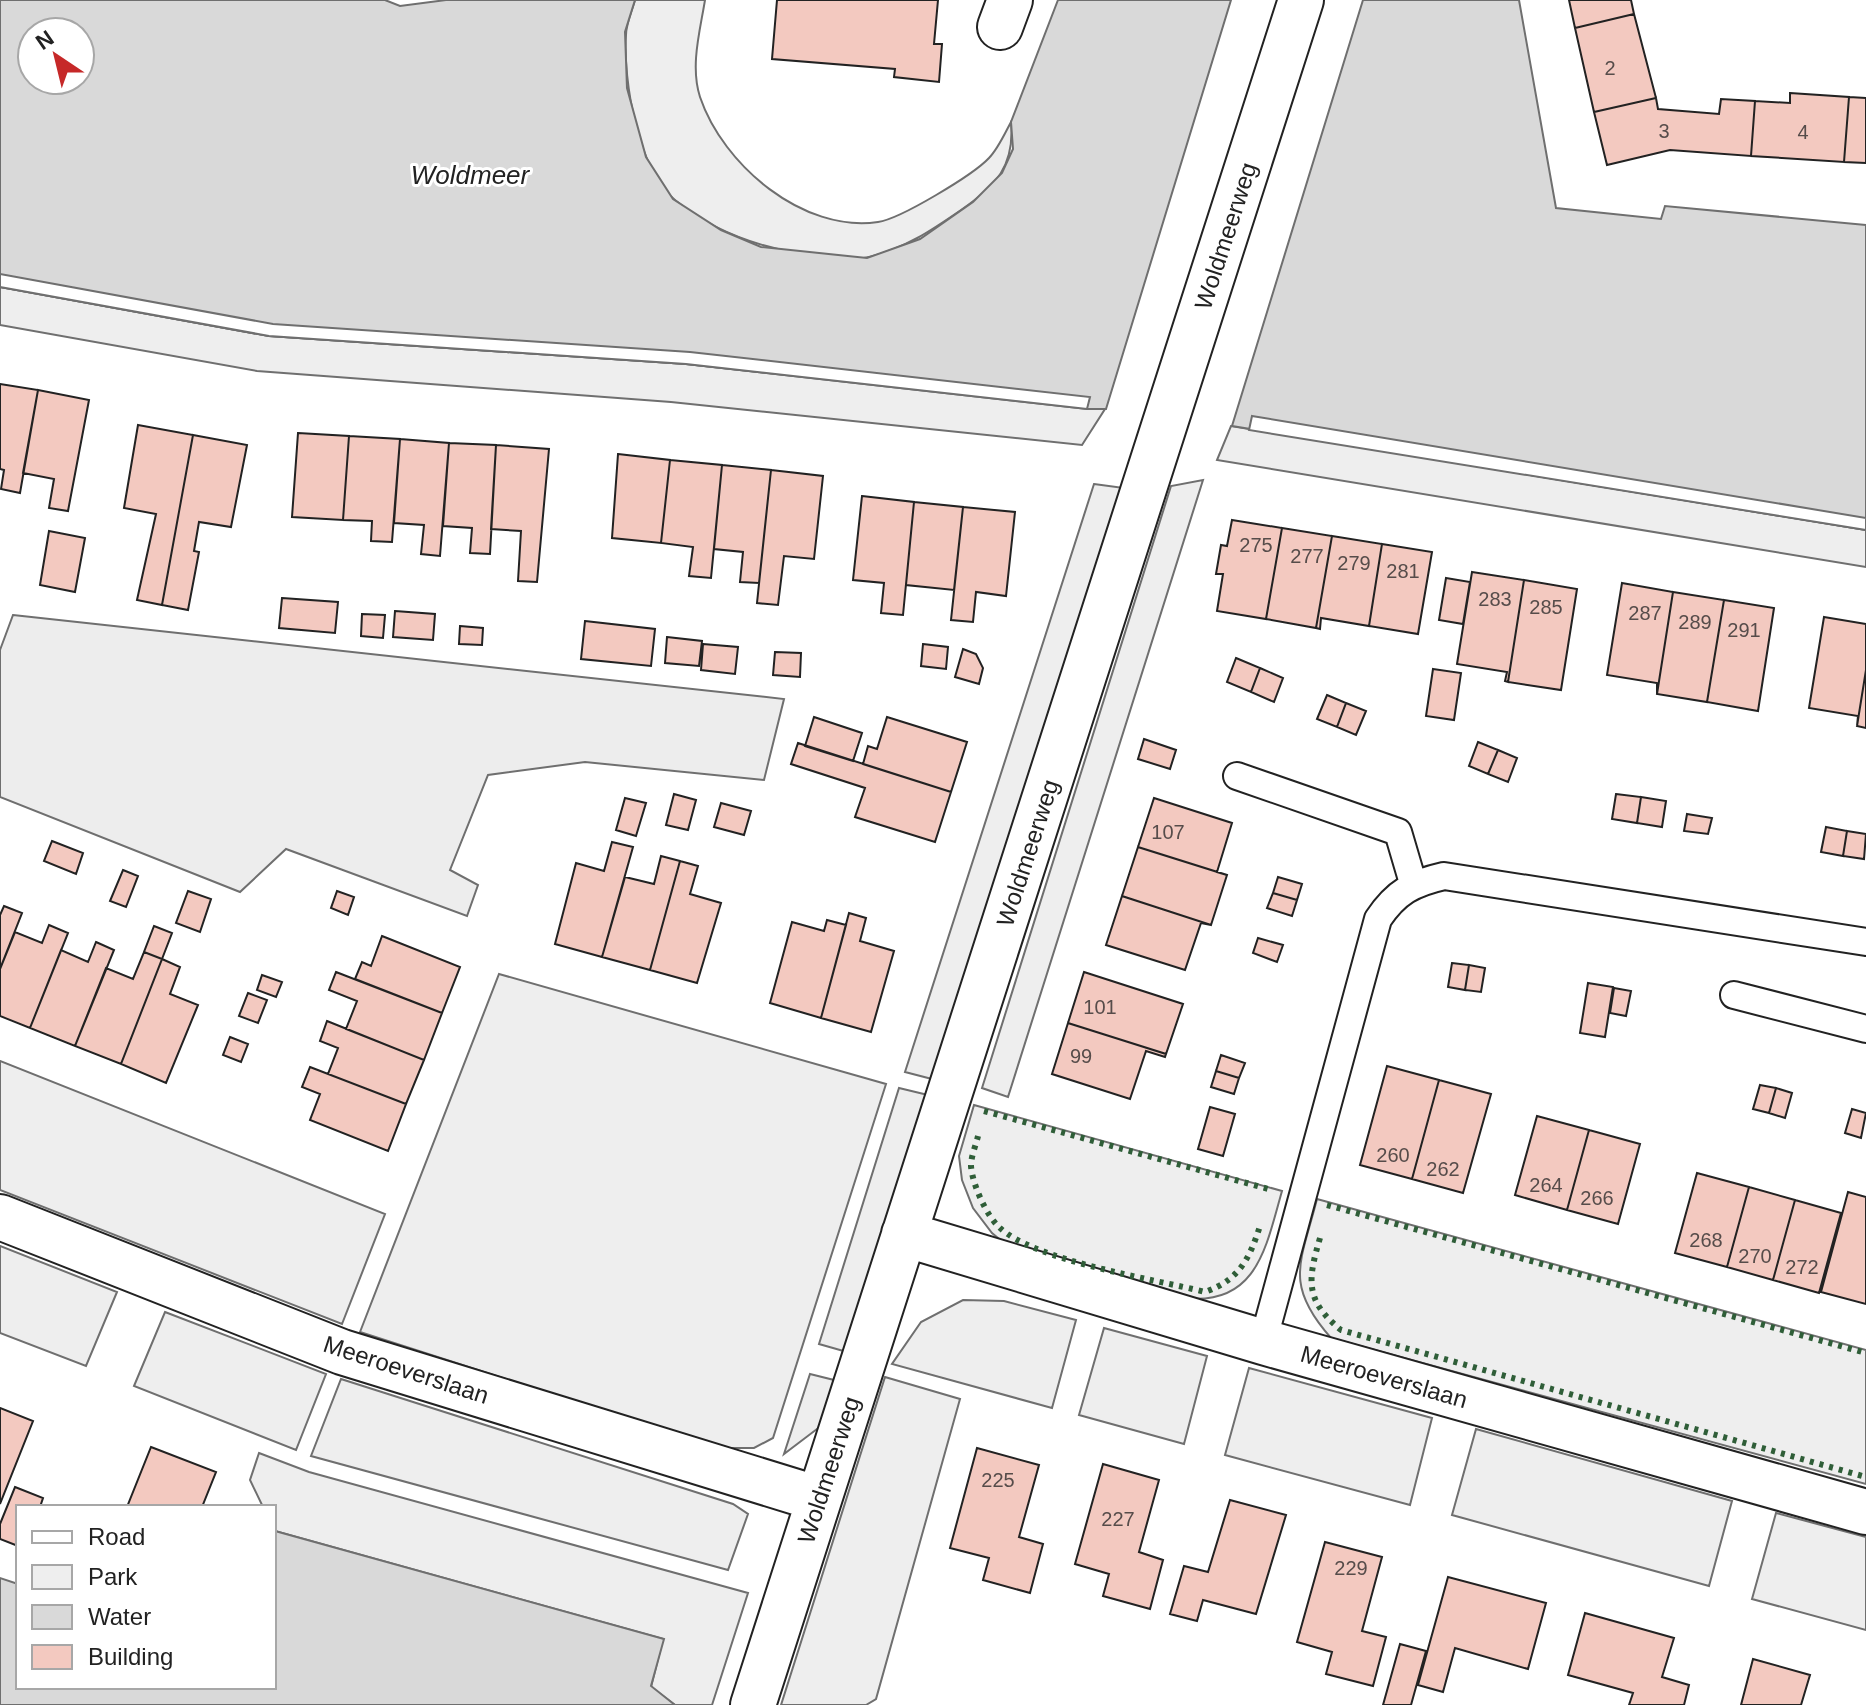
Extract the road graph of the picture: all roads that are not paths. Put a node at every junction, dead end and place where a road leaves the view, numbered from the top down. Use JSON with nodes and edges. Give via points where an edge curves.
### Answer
{"nodes":[{"id":1,"x":1301,"y":0,"type":"edge"},
{"id":2,"x":1237,"y":776,"type":"dead end"},
{"id":3,"x":1413,"y":883,"type":"junction"},
{"id":4,"x":1866,"y":942,"type":"edge"},
{"id":5,"x":1734,"y":995,"type":"dead end"},
{"id":6,"x":1866,"y":1029,"type":"edge"},
{"id":7,"x":0,"y":1217,"type":"edge"},
{"id":8,"x":904,"y":1234,"type":"junction"},
{"id":9,"x":1263,"y":1342,"type":"junction"},
{"id":10,"x":819,"y":1499,"type":"junction"},
{"id":11,"x":1866,"y":1512,"type":"edge"},
{"id":12,"x":753,"y":1705,"type":"edge"}],
"edges":[{"from":1,"to":8,"type":"street","name":"Woldmeerweg"},
{"from":2,"to":3,"type":"lane","via":[[1398,832]]},
{"from":3,"to":4,"type":"lane","via":[[1444,876]]},
{"from":3,"to":9,"type":"lane","via":[[1391,899],[1378,919]]},
{"from":5,"to":6,"type":"lane"},
{"from":7,"to":10,"type":"street","name":"Meeroeverslaan","via":[[342,1352]]},
{"from":8,"to":9,"type":"street","name":"Meeroeverslaan"},
{"from":8,"to":10,"type":"street","name":"Woldmeerweg"},
{"from":9,"to":11,"type":"street","name":"Meeroeverslaan"},
{"from":10,"to":12,"type":"street","name":"Woldmeerweg"}]}
